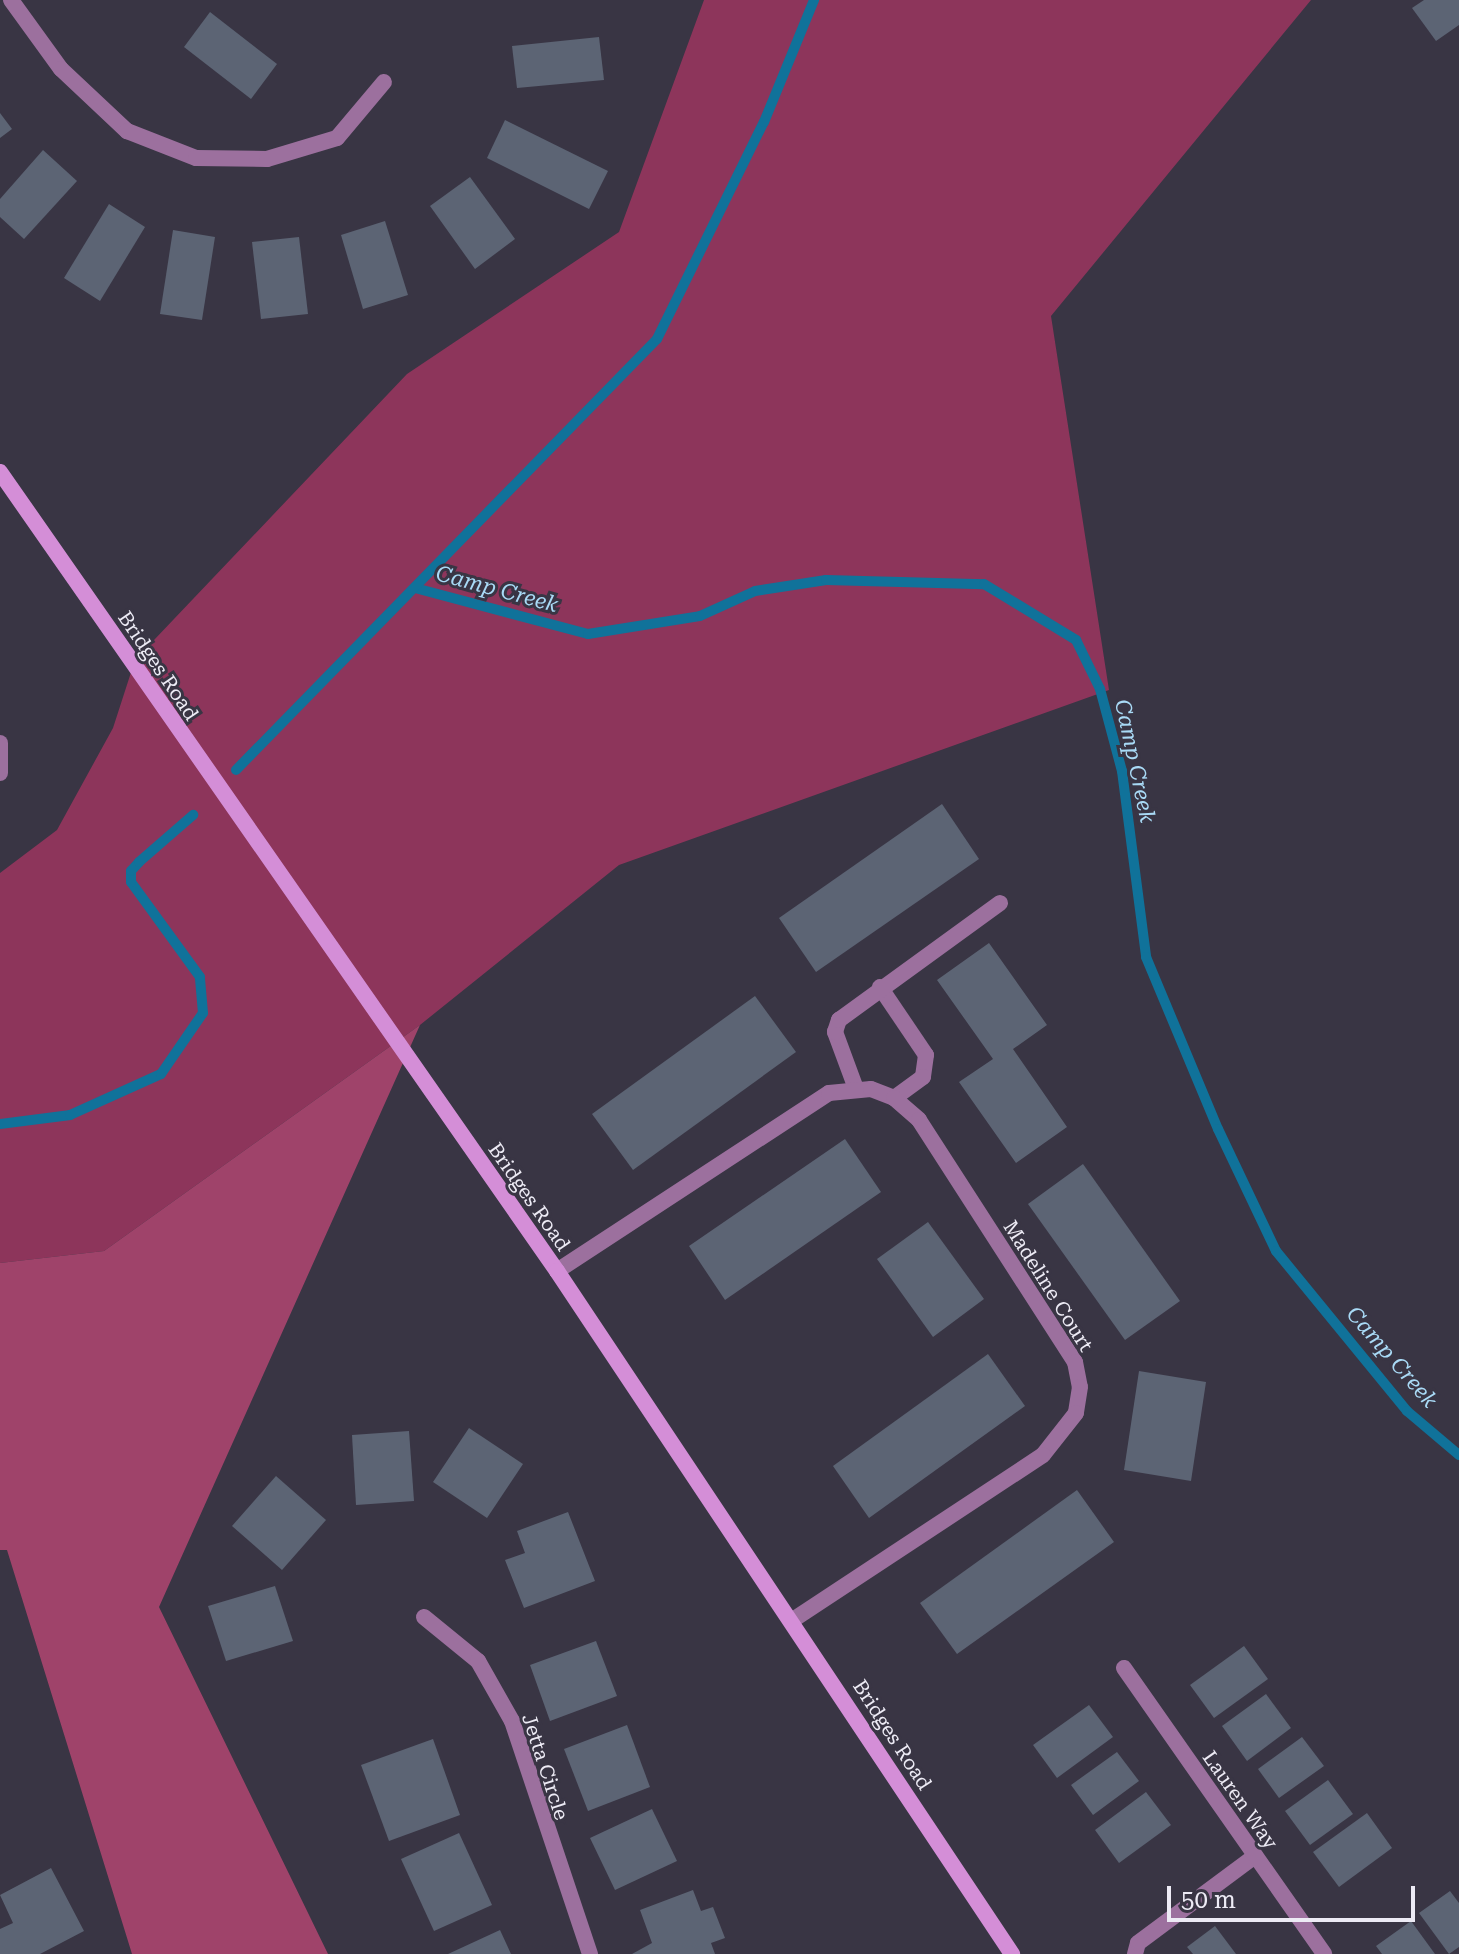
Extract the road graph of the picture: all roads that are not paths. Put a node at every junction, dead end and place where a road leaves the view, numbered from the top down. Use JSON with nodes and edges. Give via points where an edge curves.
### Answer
{"nodes":[{"id":1,"x":11,"y":0,"type":"edge"},
{"id":2,"x":384,"y":82,"type":"dead end"},
{"id":3,"x":0,"y":472,"type":"edge"},
{"id":4,"x":0,"y":743,"type":"edge"},
{"id":5,"x":0,"y":773,"type":"edge"},
{"id":6,"x":1000,"y":903,"type":"dead end"},
{"id":7,"x":880,"y":987,"type":"junction"},
{"id":8,"x":855,"y":1086,"type":"junction"},
{"id":9,"x":894,"y":1098,"type":"junction"},
{"id":10,"x":557,"y":1271,"type":"junction"},
{"id":11,"x":424,"y":1617,"type":"dead end"},
{"id":12,"x":793,"y":1620,"type":"junction"},
{"id":13,"x":1124,"y":1668,"type":"dead end"},
{"id":14,"x":1255,"y":1856,"type":"junction"},
{"id":15,"x":590,"y":1954,"type":"edge"},
{"id":16,"x":1012,"y":1954,"type":"edge"},
{"id":17,"x":1135,"y":1954,"type":"edge"},
{"id":18,"x":1324,"y":1954,"type":"edge"}],
"edges":[{"from":1,"to":2,"type":"street","via":[[61,69],[127,131],[196,158],[267,159],[337,138]]},
{"from":3,"to":10,"type":"street","name":"Bridges Road"},
{"from":4,"to":5,"type":"street"},
{"from":6,"to":7,"type":"street"},
{"from":7,"to":8,"type":"street","via":[[839,1020],[835,1032]]},
{"from":7,"to":9,"type":"street","via":[[926,1055],[923,1077]]},
{"from":8,"to":9,"type":"street","name":"Madeline Court"},
{"from":8,"to":10,"type":"street","via":[[800,1108]]},
{"from":9,"to":12,"type":"street","name":"Madeline Court","via":[[919,1120],[1075,1362],[1080,1387],[1076,1413],[1043,1455]]},
{"from":10,"to":12,"type":"street","name":"Bridges Road"},
{"from":11,"to":15,"type":"street","name":"Jetta Circle","via":[[478,1661],[512,1721]]},
{"from":12,"to":16,"type":"street","name":"Bridges Road"},
{"from":13,"to":14,"type":"street","name":"Lauren Way"},
{"from":14,"to":17,"type":"street","via":[[1138,1943]]},
{"from":14,"to":18,"type":"street","name":"Lauren Way"}]}
